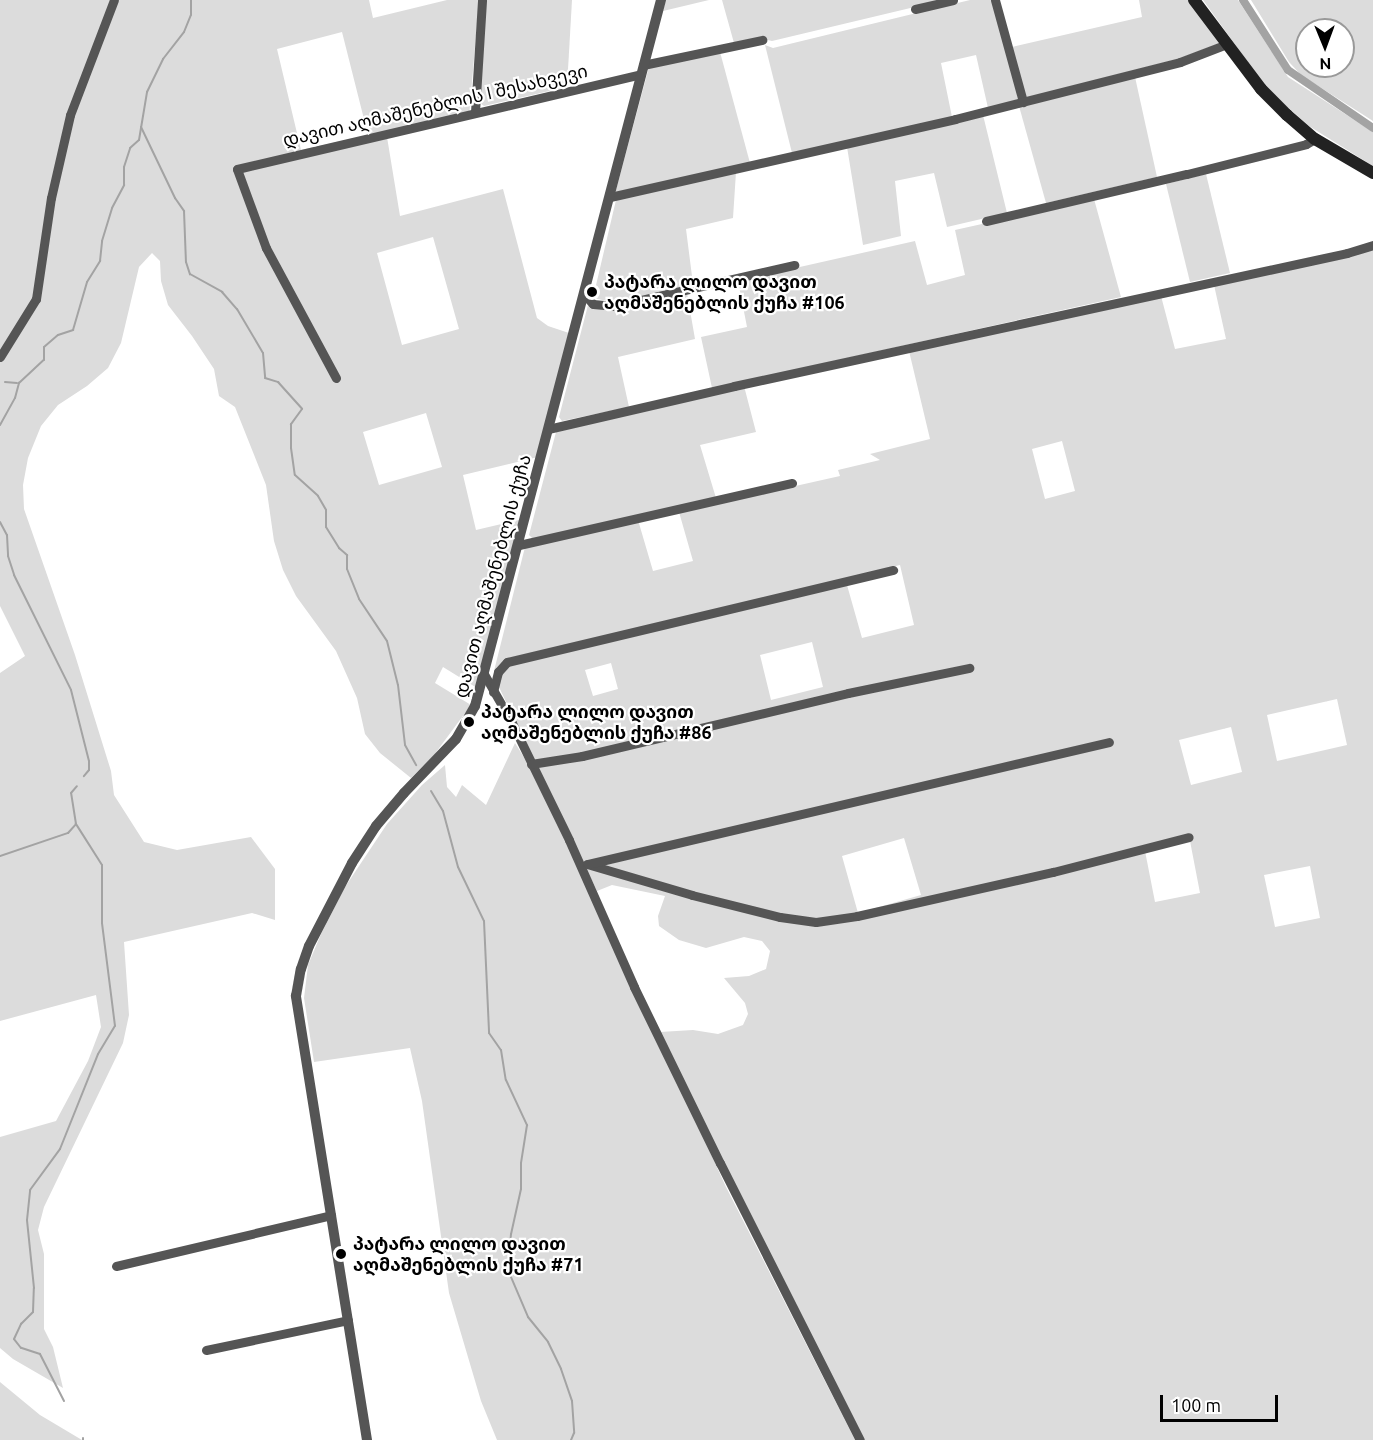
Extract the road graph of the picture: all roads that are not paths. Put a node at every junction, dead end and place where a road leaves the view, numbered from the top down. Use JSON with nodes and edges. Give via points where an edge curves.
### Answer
{"nodes":[{"id":1,"x":114,"y":0,"type":"edge"},
{"id":2,"x":482,"y":0,"type":"edge"},
{"id":3,"x":661,"y":0,"type":"edge"},
{"id":4,"x":953,"y":0,"type":"edge"},
{"id":5,"x":995,"y":0,"type":"edge"},
{"id":6,"x":1194,"y":0,"type":"edge"},
{"id":7,"x":915,"y":9,"type":"dead end"},
{"id":8,"x":762,"y":40,"type":"dead end"},
{"id":9,"x":1227,"y":44,"type":"junction"},
{"id":10,"x":642,"y":69,"type":"junction"},
{"id":11,"x":1023,"y":102,"type":"junction"},
{"id":12,"x":475,"y":112,"type":"junction"},
{"id":13,"x":1315,"y":139,"type":"junction"},
{"id":14,"x":1373,"y":172,"type":"edge"},
{"id":15,"x":610,"y":197,"type":"junction"},
{"id":16,"x":986,"y":220,"type":"dead end"},
{"id":17,"x":1373,"y":244,"type":"edge"},
{"id":18,"x":794,"y":265,"type":"dead end"},
{"id":19,"x":584,"y":294,"type":"junction"},
{"id":20,"x":0,"y":357,"type":"edge"},
{"id":21,"x":336,"y":378,"type":"dead end"},
{"id":22,"x":548,"y":429,"type":"junction"},
{"id":23,"x":792,"y":483,"type":"dead end"},
{"id":24,"x":519,"y":545,"type":"junction"},
{"id":25,"x":893,"y":570,"type":"dead end"},
{"id":26,"x":969,"y":668,"type":"dead end"},
{"id":27,"x":484,"y":674,"type":"junction"},
{"id":28,"x":493,"y":692,"type":"junction"},
{"id":29,"x":1109,"y":742,"type":"dead end"},
{"id":30,"x":531,"y":764,"type":"junction"},
{"id":31,"x":1189,"y":837,"type":"dead end"},
{"id":32,"x":583,"y":865,"type":"junction"},
{"id":33,"x":331,"y":1215,"type":"junction"},
{"id":34,"x":116,"y":1266,"type":"dead end"},
{"id":35,"x":348,"y":1320,"type":"junction"},
{"id":36,"x":207,"y":1350,"type":"dead end"},
{"id":37,"x":367,"y":1440,"type":"edge"},
{"id":38,"x":860,"y":1440,"type":"edge"}],
"edges":[{"from":1,"to":20,"type":"street","via":[[70,115],[53,189],[36,299]]},
{"from":2,"to":12,"type":"street"},
{"from":3,"to":10,"type":"street","name":"დავით აღმაშენებლის ქუჩა"},
{"from":4,"to":7,"type":"street"},
{"from":5,"to":11,"type":"street"},
{"from":6,"to":9,"type":"main road"},
{"from":8,"to":10,"type":"street","name":"დავით აღმაშენებლის I შესახვევი"},
{"from":9,"to":11,"type":"street","via":[[1179,62]]},
{"from":9,"to":13,"type":"main road","via":[[1261,89]]},
{"from":10,"to":12,"type":"street","name":"დავით აღმაშენებლის I შესახვევი"},
{"from":10,"to":15,"type":"street","name":"დავით აღმაშენებლის ქუჩა"},
{"from":11,"to":15,"type":"street"},
{"from":12,"to":21,"type":"street","name":"დავით აღმაშენებლის I შესახვევი","via":[[237,169],[266,248]]},
{"from":13,"to":14,"type":"main road"},
{"from":13,"to":16,"type":"street","via":[[1186,174]]},
{"from":15,"to":19,"type":"street","name":"დავით აღმაშენებლის ქუჩა"},
{"from":17,"to":22,"type":"street","via":[[1329,257]]},
{"from":18,"to":19,"type":"street","via":[[615,306],[593,304]]},
{"from":19,"to":22,"type":"street","name":"დავით აღმაშენებლის ქუჩა"},
{"from":22,"to":24,"type":"street","name":"დავით აღმაშენებლის ქუჩა"},
{"from":23,"to":24,"type":"street"},
{"from":24,"to":27,"type":"street","name":"დავით აღმაშენებლის ქუჩა"},
{"from":25,"to":28,"type":"street","via":[[507,662],[498,672]]},
{"from":26,"to":30,"type":"street","via":[[582,756]]},
{"from":27,"to":28,"type":"street"},
{"from":27,"to":33,"type":"street","name":"დავით აღმაშენებლის ქუჩა","via":[[475,706],[456,739],[376,826],[352,863],[301,969],[296,996]]},
{"from":28,"to":30,"type":"street"},
{"from":29,"to":32,"type":"street"},
{"from":30,"to":32,"type":"street"},
{"from":31,"to":32,"type":"street","via":[[1042,874],[816,922],[780,917]]},
{"from":32,"to":38,"type":"street","via":[[634,987]]},
{"from":33,"to":34,"type":"street"},
{"from":33,"to":35,"type":"street","name":"დავით აღმაშენებლის ქუჩა"},
{"from":35,"to":36,"type":"street"},
{"from":35,"to":37,"type":"street","name":"დავით აღმაშენებლის ქუჩა"}]}
